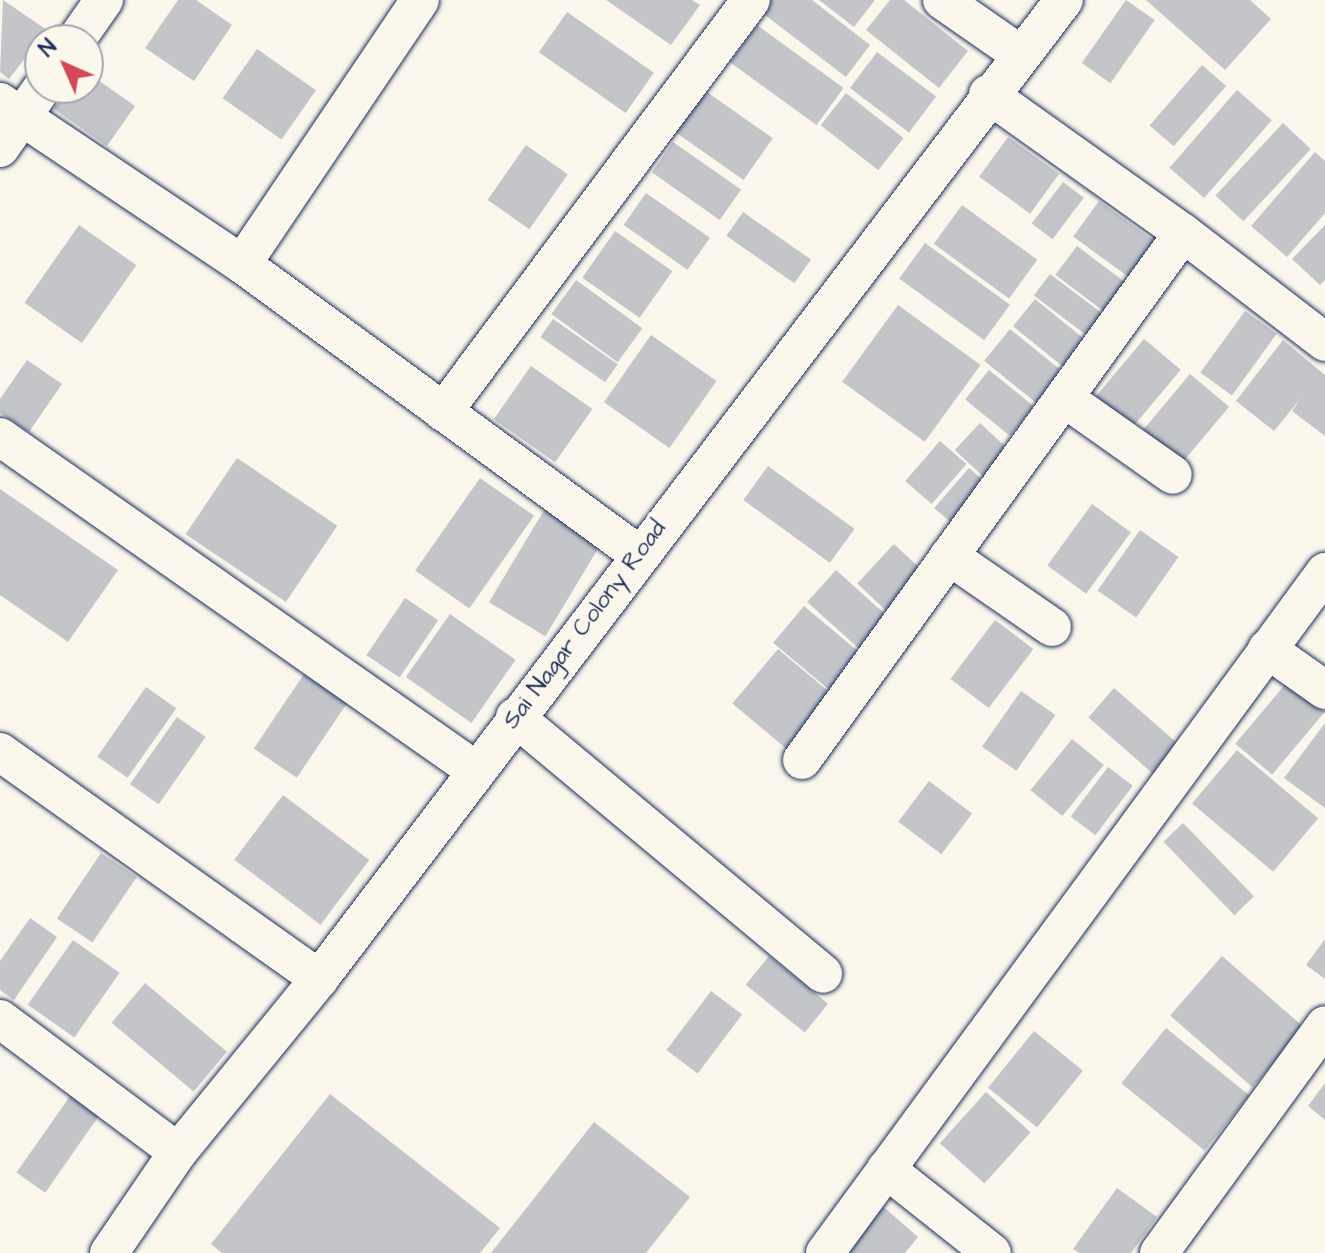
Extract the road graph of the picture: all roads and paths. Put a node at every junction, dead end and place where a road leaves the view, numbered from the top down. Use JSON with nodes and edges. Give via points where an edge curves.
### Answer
{"nodes":[{"id":1,"x":104,"y":0,"type":"edge"},
{"id":2,"x":420,"y":0,"type":"edge"},
{"id":3,"x":751,"y":0,"type":"edge"},
{"id":4,"x":942,"y":0,"type":"edge"},
{"id":5,"x":1064,"y":0,"type":"edge"},
{"id":6,"x":87,"y":24,"type":"edge"},
{"id":7,"x":1021,"y":55,"type":"junction"},
{"id":8,"x":988,"y":94,"type":"junction"},
{"id":9,"x":21,"y":102,"type":"edge"},
{"id":10,"x":0,"y":148,"type":"edge"},
{"id":11,"x":1183,"y":233,"type":"junction"},
{"id":12,"x":242,"y":264,"type":"junction"},
{"id":13,"x":1325,"y":342,"type":"edge"},
{"id":14,"x":1064,"y":398,"type":"junction"},
{"id":15,"x":443,"y":412,"type":"junction"},
{"id":16,"x":0,"y":437,"type":"edge"},
{"id":17,"x":1173,"y":475,"type":"dead end"},
{"id":18,"x":639,"y":555,"type":"junction"},
{"id":19,"x":949,"y":556,"type":"junction"},
{"id":20,"x":1325,"y":572,"type":"edge"},
{"id":21,"x":1052,"y":627,"type":"dead end"},
{"id":22,"x":1267,"y":649,"type":"junction"},
{"id":23,"x":1325,"y":690,"type":"edge"},
{"id":24,"x":515,"y":717,"type":"junction"},
{"id":25,"x":0,"y":752,"type":"edge"},
{"id":26,"x":802,"y":760,"type":"dead end"},
{"id":27,"x":475,"y":770,"type":"junction"},
{"id":28,"x":823,"y":974,"type":"dead end"},
{"id":29,"x":319,"y":979,"type":"junction"},
{"id":30,"x":0,"y":1019,"type":"edge"},
{"id":31,"x":1325,"y":1025,"type":"edge"},
{"id":32,"x":178,"y":1152,"type":"junction"},
{"id":33,"x":886,"y":1169,"type":"junction"},
{"id":34,"x":111,"y":1252,"type":"edge"},
{"id":35,"x":825,"y":1253,"type":"edge"},
{"id":36,"x":992,"y":1253,"type":"edge"},
{"id":37,"x":1159,"y":1253,"type":"edge"}],
"edges":[{"from":1,"to":6,"type":"street"},
{"from":2,"to":12,"type":"street"},
{"from":3,"to":15,"type":"street"},
{"from":4,"to":7,"type":"street"},
{"from":5,"to":7,"type":"street","name":"Sai Nagar Colony Road"},
{"from":7,"to":8,"type":"street","name":"Sai Nagar Colony Road"},
{"from":8,"to":11,"type":"street"},
{"from":8,"to":18,"type":"street","name":"Sai Nagar Colony Road"},
{"from":9,"to":10,"type":"street"},
{"from":9,"to":12,"type":"street"},
{"from":11,"to":13,"type":"street"},
{"from":11,"to":14,"type":"street"},
{"from":12,"to":15,"type":"street"},
{"from":14,"to":17,"type":"street"},
{"from":14,"to":19,"type":"street"},
{"from":15,"to":18,"type":"street"},
{"from":16,"to":27,"type":"street"},
{"from":18,"to":24,"type":"street","name":"Sai Nagar Colony Road"},
{"from":19,"to":21,"type":"street"},
{"from":19,"to":26,"type":"street"},
{"from":20,"to":22,"type":"street"},
{"from":22,"to":23,"type":"street"},
{"from":22,"to":33,"type":"street"},
{"from":24,"to":27,"type":"street","name":"Sai Nagar Colony Road"},
{"from":24,"to":28,"type":"street"},
{"from":25,"to":29,"type":"street"},
{"from":27,"to":29,"type":"street","name":"Sai Nagar Colony Road"},
{"from":29,"to":32,"type":"street","name":"Sai Nagar Colony Road"},
{"from":30,"to":32,"type":"street"},
{"from":31,"to":37,"type":"street"},
{"from":32,"to":34,"type":"street","name":"Sai Nagar Colony Road"},
{"from":33,"to":35,"type":"street"},
{"from":33,"to":36,"type":"street"}]}
